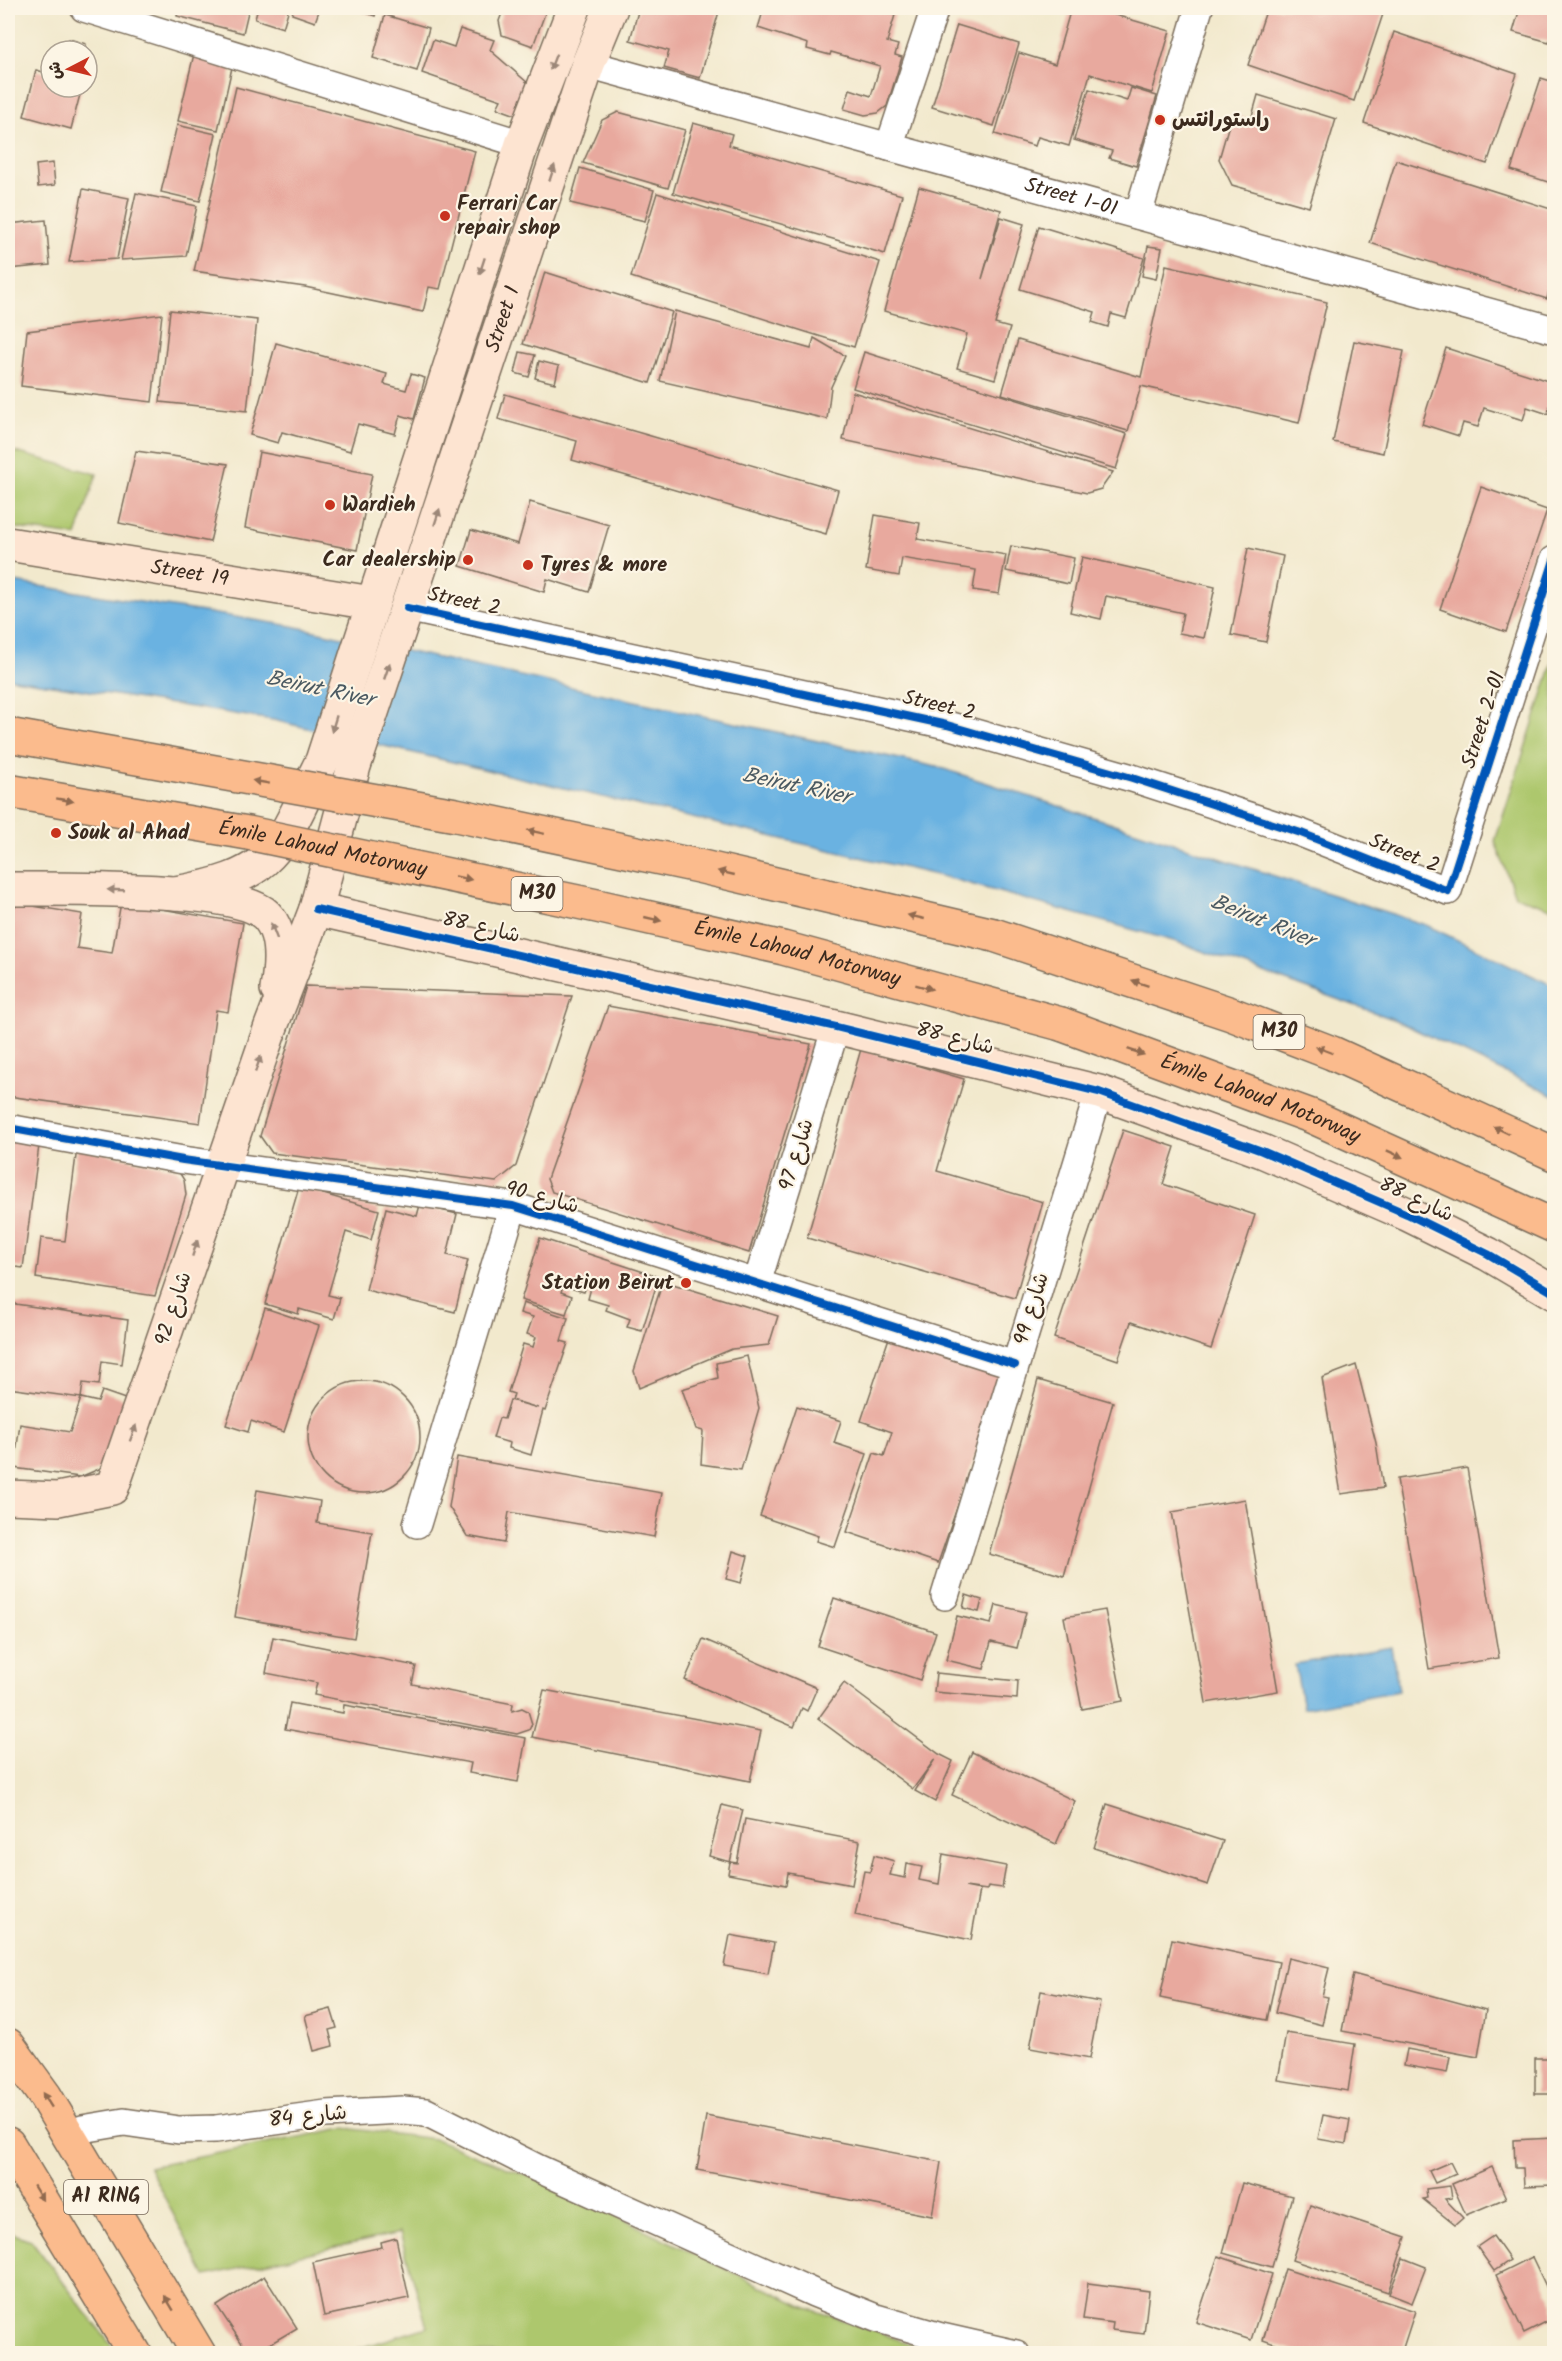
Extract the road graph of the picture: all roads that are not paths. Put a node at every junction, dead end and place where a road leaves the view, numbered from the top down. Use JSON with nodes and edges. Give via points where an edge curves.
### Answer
{"nodes":[{"id":1,"x":84,"y":8,"type":"edge"},
{"id":2,"x":574,"y":8,"type":"edge"},
{"id":3,"x":612,"y":8,"type":"edge"},
{"id":4,"x":935,"y":8,"type":"edge"},
{"id":5,"x":1199,"y":8,"type":"edge"},
{"id":6,"x":588,"y":64,"type":"junction"},
{"id":7,"x":522,"y":144,"type":"junction"},
{"id":8,"x":889,"y":147,"type":"junction"},
{"id":9,"x":1138,"y":215,"type":"junction"},
{"id":10,"x":1554,"y":330,"type":"edge"},
{"id":11,"x":8,"y":544,"type":"edge"},
{"id":12,"x":1554,"y":560,"type":"edge"},
{"id":13,"x":368,"y":616,"type":"junction"},
{"id":14,"x":403,"y":621,"type":"junction"},
{"id":15,"x":8,"y":735,"type":"edge"},
{"id":16,"x":8,"y":791,"type":"edge"},
{"id":17,"x":8,"y":889,"type":"edge"},
{"id":18,"x":1448,"y":891,"type":"joint"},
{"id":19,"x":175,"y":893,"type":"junction"},
{"id":20,"x":316,"y":909,"type":"junction"},
{"id":21,"x":836,"y":1027,"type":"junction"},
{"id":22,"x":270,"y":1029,"type":"junction"},
{"id":23,"x":1099,"y":1092,"type":"junction"},
{"id":24,"x":8,"y":1128,"type":"edge"},
{"id":25,"x":1554,"y":1154,"type":"edge"},
{"id":26,"x":222,"y":1165,"type":"junction"},
{"id":27,"x":513,"y":1206,"type":"junction"},
{"id":28,"x":1554,"y":1226,"type":"edge"},
{"id":29,"x":757,"y":1283,"type":"junction"},
{"id":30,"x":1554,"y":1293,"type":"edge"},
{"id":31,"x":1015,"y":1365,"type":"junction"},
{"id":32,"x":8,"y":1497,"type":"edge"},
{"id":33,"x":417,"y":1524,"type":"dead end"},
{"id":34,"x":945,"y":1596,"type":"dead end"},
{"id":35,"x":8,"y":2045,"type":"edge"},
{"id":36,"x":70,"y":2138,"type":"junction"},
{"id":37,"x":8,"y":2144,"type":"edge"},
{"id":38,"x":135,"y":2354,"type":"edge"},
{"id":39,"x":199,"y":2354,"type":"edge"},
{"id":40,"x":1016,"y":2354,"type":"edge"}],
"edges":[{"from":1,"to":7,"type":"street"},
{"from":2,"to":7,"type":"main road","name":"Street 1","one_way":true},
{"from":3,"to":6,"type":"main road","name":"Street 1"},
{"from":4,"to":8,"type":"street"},
{"from":5,"to":9,"type":"street"},
{"from":6,"to":8,"type":"street","name":"Street 1-01"},
{"from":14,"to":6,"type":"main road","name":"Street 1","one_way":true},
{"from":7,"to":13,"type":"main road","name":"Street 1","one_way":true},
{"from":8,"to":9,"type":"street","name":"Street 1-01"},
{"from":9,"to":10,"type":"street","name":"Street 1-01"},
{"from":11,"to":13,"type":"main road","name":"Street 19"},
{"from":12,"to":18,"type":"street","name":"Street 2-01"},
{"from":13,"to":19,"type":"main road","name":"Street 1","one_way":true,"via":[[322,761],[270,857],[237,878]]},
{"from":14,"to":18,"type":"street","name":"Street 2","via":[[947,725],[1132,778],[1300,833]]},
{"from":20,"to":14,"type":"main road","name":"Street 1","one_way":true,"via":[[354,766]]},
{"from":25,"to":15,"type":"highway","number":"M30","one_way":true,"bridge":true,"via":[[1332,1053],[1231,1014],[994,935],[456,815]]},
{"from":16,"to":28,"type":"highway","name":"Émile Lahoud Motorway","number":"M30","one_way":true,"bridge":true,"via":[[248,833],[609,909],[783,948],[1061,1024],[1311,1116]]},
{"from":19,"to":17,"type":"main road","one_way":true},
{"from":22,"to":19,"type":"main road","one_way":true,"via":[[279,976],[276,928],[253,905]]},
{"from":20,"to":21,"type":"main road","name":"شارع 88"},
{"from":20,"to":22,"type":"main road","name":"Street 1"},
{"from":21,"to":23,"type":"main road","name":"شارع 88"},
{"from":21,"to":29,"type":"street","name":"شارع 97"},
{"from":26,"to":22,"type":"main road","name":"شارع 92","one_way":true},
{"from":23,"to":30,"type":"main road","name":"شارع 88","via":[[1262,1151],[1407,1214],[1488,1254]]},
{"from":23,"to":31,"type":"street","name":"شارع 99"},
{"from":24,"to":26,"type":"street","name":"شارع 90"},
{"from":26,"to":27,"type":"street","name":"شارع 90"},
{"from":32,"to":26,"type":"main road","name":"شارع 92","one_way":true,"via":[[58,1498],[112,1488]]},
{"from":27,"to":29,"type":"street","name":"شارع 90"},
{"from":27,"to":33,"type":"street"},
{"from":29,"to":31,"type":"street","name":"شارع 90"},
{"from":31,"to":34,"type":"street","name":"شارع 99"},
{"from":36,"to":35,"type":"highway","number":"A1 RING","one_way":true},
{"from":39,"to":36,"type":"highway","number":"A1 RING","one_way":true},
{"from":36,"to":40,"type":"street","name":"شارع 84","via":[[82,2129],[123,2122],[179,2130],[216,2129],[326,2114],[426,2112],[696,2242],[866,2314]]},
{"from":37,"to":38,"type":"highway","number":"A1 RING","one_way":true}]}
